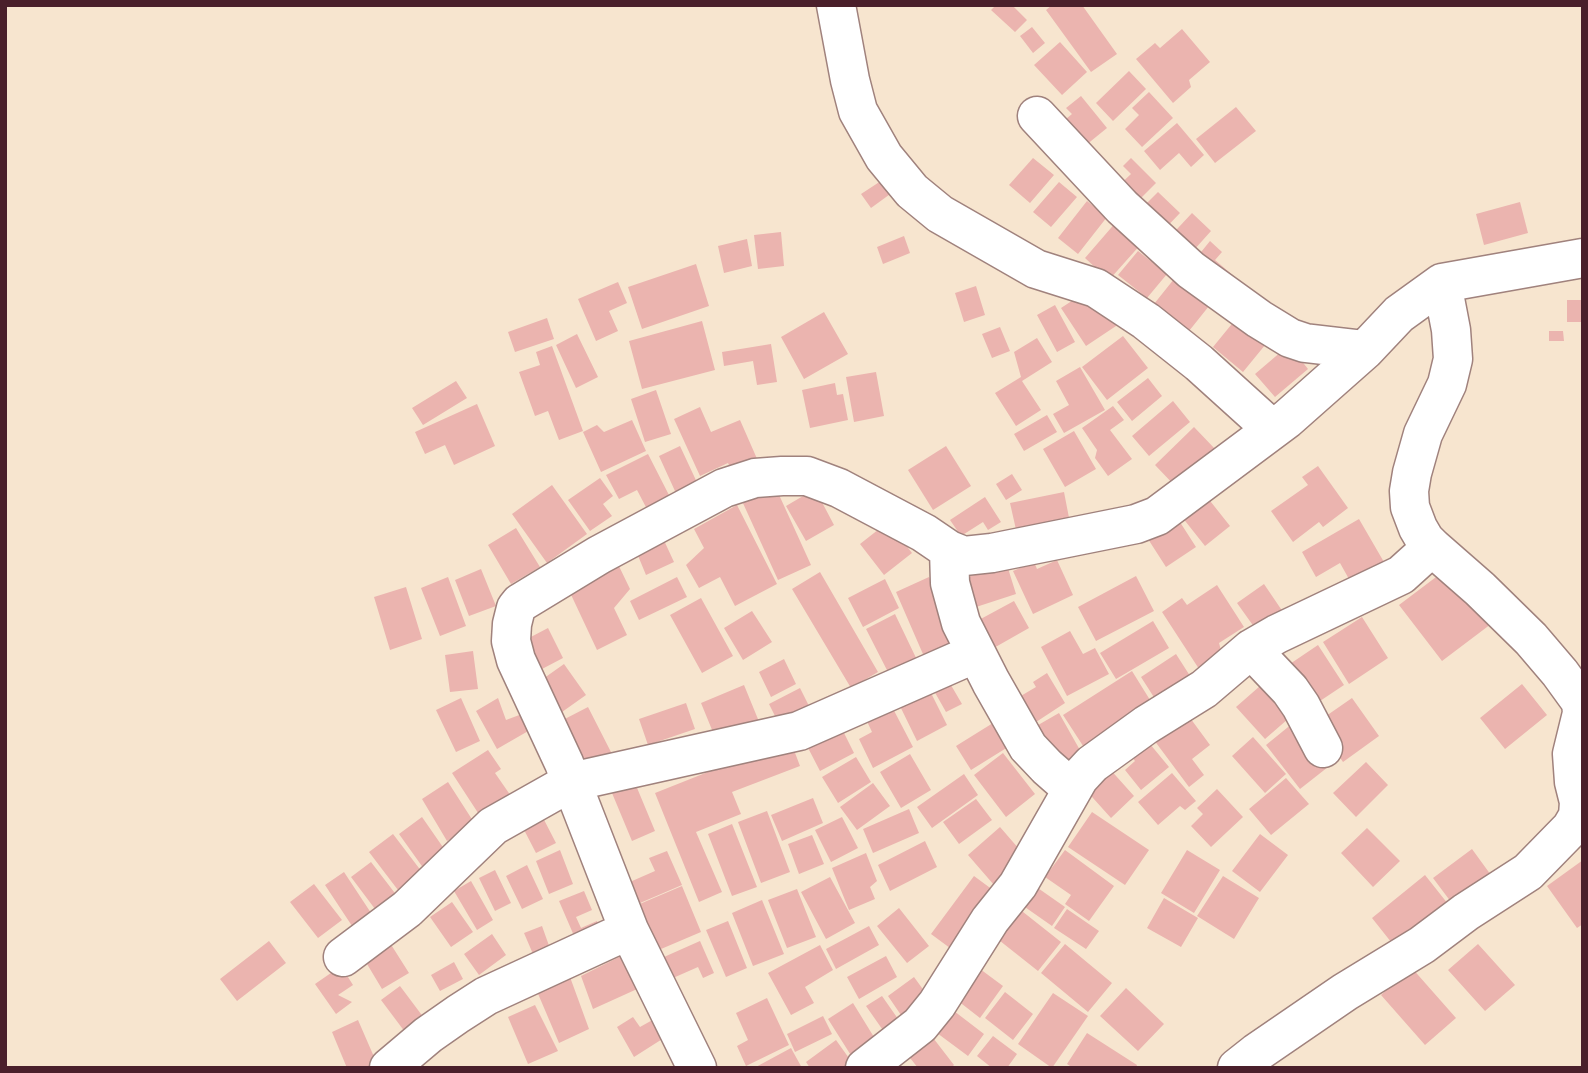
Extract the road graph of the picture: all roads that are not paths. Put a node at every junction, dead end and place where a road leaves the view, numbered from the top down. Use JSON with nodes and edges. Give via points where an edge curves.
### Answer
{"nodes":[{"id":1,"x":835,"y":5,"type":"edge"},
{"id":2,"x":1037,"y":116,"type":"dead end"},
{"id":3,"x":1583,"y":257,"type":"edge"},
{"id":4,"x":1442,"y":283,"type":"junction"},
{"id":5,"x":1365,"y":350,"type":"junction"},
{"id":6,"x":1272,"y":429,"type":"junction"},
{"id":7,"x":1432,"y":547,"type":"junction"},
{"id":8,"x":950,"y":550,"type":"junction"},
{"id":9,"x":1251,"y":649,"type":"junction"},
{"id":10,"x":976,"y":653,"type":"junction"},
{"id":11,"x":1323,"y":748,"type":"dead end"},
{"id":12,"x":571,"y":782,"type":"junction"},
{"id":13,"x":1072,"y":789,"type":"junction"},
{"id":14,"x":629,"y":930,"type":"junction"},
{"id":15,"x":343,"y":957,"type":"dead end"},
{"id":16,"x":389,"y":1068,"type":"edge"},
{"id":17,"x":697,"y":1068,"type":"edge"},
{"id":18,"x":865,"y":1068,"type":"edge"},
{"id":19,"x":1237,"y":1068,"type":"edge"}],
"edges":[{"from":1,"to":6,"type":"street","via":[[858,111],[884,157],[912,191],[940,214],[1036,269],[1096,289],[1136,315],[1199,363]]},
{"from":2,"to":5,"type":"street","via":[[1122,206],[1191,270],[1259,319],[1305,343]]},
{"from":3,"to":4,"type":"street"},
{"from":4,"to":5,"type":"street","via":[[1399,314]]},
{"from":4,"to":7,"type":"street","via":[[1453,359],[1447,384],[1423,434],[1409,491],[1418,528]]},
{"from":5,"to":6,"type":"street"},
{"from":6,"to":8,"type":"street","via":[[1157,516],[1136,524],[992,553],[964,556]]},
{"from":7,"to":9,"type":"street","via":[[1401,575]]},
{"from":7,"to":19,"type":"street","via":[[1531,639],[1581,702],[1572,754],[1578,816],[1528,872]]},
{"from":8,"to":10,"type":"street","via":[[950,583],[961,623]]},
{"from":8,"to":12,"type":"street","via":[[839,488],[807,477],[782,476],[755,478],[724,488],[598,555],[520,603],[512,624],[516,660]]},
{"from":9,"to":11,"type":"street","via":[[1290,690]]},
{"from":9,"to":13,"type":"street","via":[[1204,689],[1092,764]]},
{"from":10,"to":12,"type":"street","via":[[799,731]]},
{"from":10,"to":13,"type":"street","via":[[1028,747]]},
{"from":12,"to":14,"type":"street"},
{"from":12,"to":15,"type":"street","via":[[493,826],[407,908]]},
{"from":13,"to":18,"type":"street","via":[[1018,885],[937,1004],[920,1024]]},
{"from":14,"to":16,"type":"street","via":[[486,996]]},
{"from":14,"to":17,"type":"street"}]}
